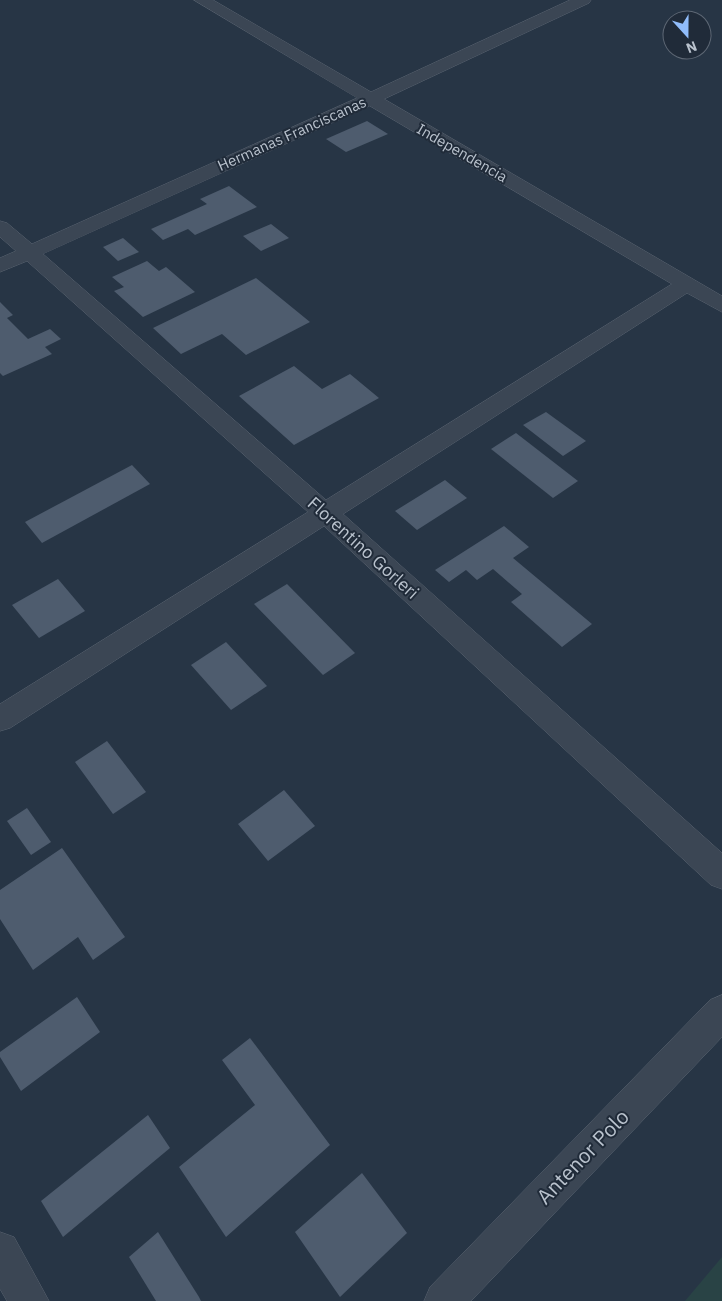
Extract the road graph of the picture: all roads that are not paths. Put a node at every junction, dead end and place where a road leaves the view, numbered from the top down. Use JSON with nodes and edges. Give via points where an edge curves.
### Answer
{"nodes":[{"id":1,"x":202,"y":0,"type":"edge"},
{"id":2,"x":583,"y":0,"type":"edge"},
{"id":3,"x":370,"y":99,"type":"junction"},
{"id":4,"x":0,"y":227,"type":"edge"},
{"id":5,"x":29,"y":252,"type":"junction"},
{"id":6,"x":0,"y":266,"type":"edge"},
{"id":7,"x":687,"y":284,"type":"junction"},
{"id":8,"x":722,"y":305,"type":"edge"},
{"id":9,"x":325,"y":513,"type":"junction"},
{"id":10,"x":0,"y":719,"type":"edge"},
{"id":11,"x":722,"y":874,"type":"edge"},
{"id":12,"x":722,"y":1012,"type":"edge"},
{"id":13,"x":0,"y":1252,"type":"edge"},
{"id":14,"x":29,"y":1301,"type":"edge"},
{"id":15,"x":444,"y":1301,"type":"edge"}],
"edges":[{"from":1,"to":3,"type":"street","name":"Independencia"},
{"from":2,"to":3,"type":"street","name":"Hermanas Franciscanas"},
{"from":3,"to":5,"type":"street","name":"Hermanas Franciscanas"},
{"from":3,"to":7,"type":"street","name":"Independencia"},
{"from":4,"to":5,"type":"street","name":"Florentino Gorleri"},
{"from":5,"to":6,"type":"street","name":"Hermanas Franciscanas"},
{"from":5,"to":9,"type":"street","name":"Florentino Gorleri"},
{"from":7,"to":8,"type":"street","name":"Independencia"},
{"from":7,"to":9,"type":"street"},
{"from":9,"to":10,"type":"street"},
{"from":9,"to":11,"type":"street","name":"Florentino Gorleri"},
{"from":12,"to":15,"type":"street","name":"Antenor Polo"},
{"from":13,"to":14,"type":"street"}]}
